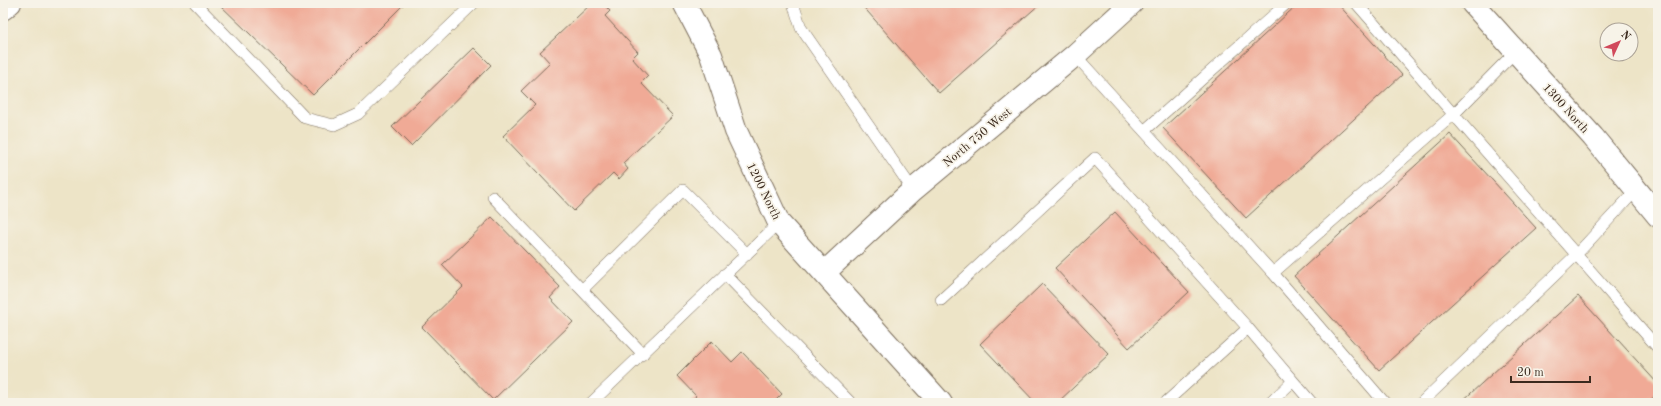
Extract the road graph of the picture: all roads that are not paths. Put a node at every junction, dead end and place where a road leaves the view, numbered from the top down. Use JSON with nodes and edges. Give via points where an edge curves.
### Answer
{"nodes":[{"id":1,"x":10,"y":3,"type":"edge"},
{"id":2,"x":474,"y":3,"type":"edge"},
{"id":3,"x":684,"y":3,"type":"edge"},
{"id":4,"x":793,"y":3,"type":"edge"},
{"id":5,"x":1132,"y":3,"type":"edge"},
{"id":6,"x":1287,"y":3,"type":"edge"},
{"id":7,"x":1356,"y":3,"type":"edge"},
{"id":8,"x":1472,"y":3,"type":"edge"},
{"id":9,"x":197,"y":4,"type":"edge"},
{"id":10,"x":3,"y":9,"type":"edge"},
{"id":11,"x":1515,"y":52,"type":"junction"},
{"id":12,"x":1075,"y":55,"type":"junction"},
{"id":13,"x":1454,"y":114,"type":"junction"},
{"id":14,"x":1144,"y":132,"type":"junction"},
{"id":15,"x":1637,"y":189,"type":"junction"},
{"id":16,"x":913,"y":190,"type":"junction"},
{"id":17,"x":493,"y":197,"type":"dead end"},
{"id":18,"x":1658,"y":216,"type":"edge"},
{"id":19,"x":779,"y":223,"type":"junction"},
{"id":20,"x":747,"y":254,"type":"junction"},
{"id":21,"x":1576,"y":255,"type":"junction"},
{"id":22,"x":825,"y":272,"type":"junction"},
{"id":23,"x":1273,"y":273,"type":"junction"},
{"id":24,"x":725,"y":274,"type":"junction"},
{"id":25,"x":582,"y":290,"type":"junction"},
{"id":26,"x":941,"y":300,"type":"dead end"},
{"id":27,"x":1248,"y":328,"type":"junction"},
{"id":28,"x":1658,"y":348,"type":"edge"},
{"id":29,"x":642,"y":354,"type":"junction"},
{"id":30,"x":1293,"y":381,"type":"junction"},
{"id":31,"x":592,"y":403,"type":"edge"},
{"id":32,"x":851,"y":403,"type":"edge"},
{"id":33,"x":941,"y":403,"type":"edge"},
{"id":34,"x":1165,"y":403,"type":"edge"},
{"id":35,"x":1270,"y":403,"type":"edge"},
{"id":36,"x":1312,"y":403,"type":"edge"},
{"id":37,"x":1385,"y":403,"type":"edge"},
{"id":38,"x":1421,"y":403,"type":"edge"}],
"edges":[{"from":1,"to":10,"type":"street"},
{"from":2,"to":9,"type":"lane","via":[[358,114],[334,125],[305,118]]},
{"from":3,"to":19,"type":"street","name":"1200 North","via":[[711,55],[736,131]]},
{"from":4,"to":16,"type":"lane","via":[[801,28]]},
{"from":5,"to":12,"type":"street","name":"North 750 West"},
{"from":6,"to":14,"type":"lane"},
{"from":7,"to":13,"type":"lane"},
{"from":8,"to":11,"type":"street","name":"1300 North"},
{"from":11,"to":13,"type":"lane"},
{"from":11,"to":15,"type":"street","name":"1300 North"},
{"from":12,"to":14,"type":"lane"},
{"from":12,"to":16,"type":"street","name":"North 750 West"},
{"from":13,"to":21,"type":"lane"},
{"from":13,"to":23,"type":"lane"},
{"from":14,"to":23,"type":"lane"},
{"from":15,"to":18,"type":"street","name":"1300 North"},
{"from":15,"to":21,"type":"lane"},
{"from":16,"to":22,"type":"street","name":"North 750 West"},
{"from":17,"to":25,"type":"lane"},
{"from":19,"to":20,"type":"lane"},
{"from":19,"to":22,"type":"street","name":"1200 North"},
{"from":20,"to":24,"type":"lane"},
{"from":20,"to":25,"type":"lane","via":[[683,190]]},
{"from":21,"to":28,"type":"lane"},
{"from":21,"to":38,"type":"lane"},
{"from":22,"to":33,"type":"street","name":"1200 North"},
{"from":23,"to":37,"type":"lane"},
{"from":24,"to":29,"type":"lane"},
{"from":24,"to":32,"type":"lane"},
{"from":25,"to":29,"type":"lane"},
{"from":26,"to":27,"type":"lane","via":[[1095,158]]},
{"from":27,"to":30,"type":"lane"},
{"from":27,"to":34,"type":"lane"},
{"from":29,"to":31,"type":"lane"},
{"from":30,"to":35,"type":"lane"},
{"from":30,"to":36,"type":"lane"}]}
